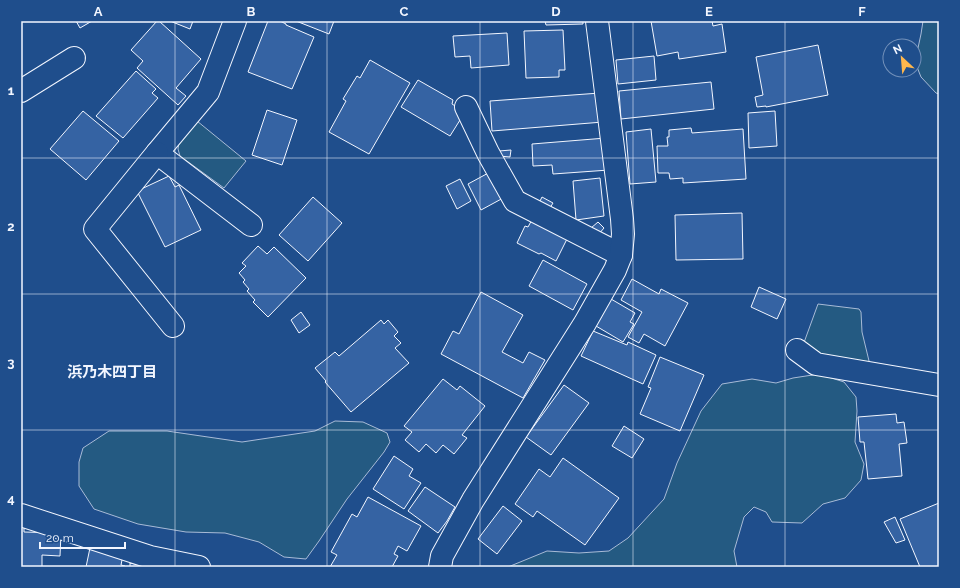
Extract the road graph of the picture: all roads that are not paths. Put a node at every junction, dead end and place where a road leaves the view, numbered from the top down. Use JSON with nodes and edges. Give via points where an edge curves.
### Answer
{"nodes":[{"id":1,"x":235,"y":21,"type":"edge"},
{"id":2,"x":597,"y":21,"type":"edge"},
{"id":3,"x":74,"y":58,"type":"dead end"},
{"id":4,"x":21,"y":91,"type":"edge"},
{"id":5,"x":466,"y":107,"type":"dead end"},
{"id":6,"x":157,"y":152,"type":"junction"},
{"id":7,"x":251,"y":225,"type":"dead end"},
{"id":8,"x":621,"y":255,"type":"junction"},
{"id":9,"x":173,"y":326,"type":"dead end"},
{"id":10,"x":797,"y":350,"type":"dead end"},
{"id":11,"x":939,"y":385,"type":"edge"},
{"id":12,"x":21,"y":515,"type":"edge"},
{"id":13,"x":199,"y":567,"type":"edge"},
{"id":14,"x":440,"y":567,"type":"edge"}],
"edges":[{"from":1,"to":6,"type":"street","via":[[208,92]]},
{"from":2,"to":8,"type":"street","via":[[622,219]]},
{"from":3,"to":4,"type":"street"},
{"from":5,"to":8,"type":"street","via":[[488,153],[516,201]]},
{"from":6,"to":7,"type":"street"},
{"from":6,"to":9,"type":"street","via":[[95,229]]},
{"from":8,"to":14,"type":"street","via":[[585,323],[473,500],[442,556]]},
{"from":10,"to":11,"type":"street","via":[[816,364]]},
{"from":12,"to":13,"type":"street","via":[[150,557]]}]}
